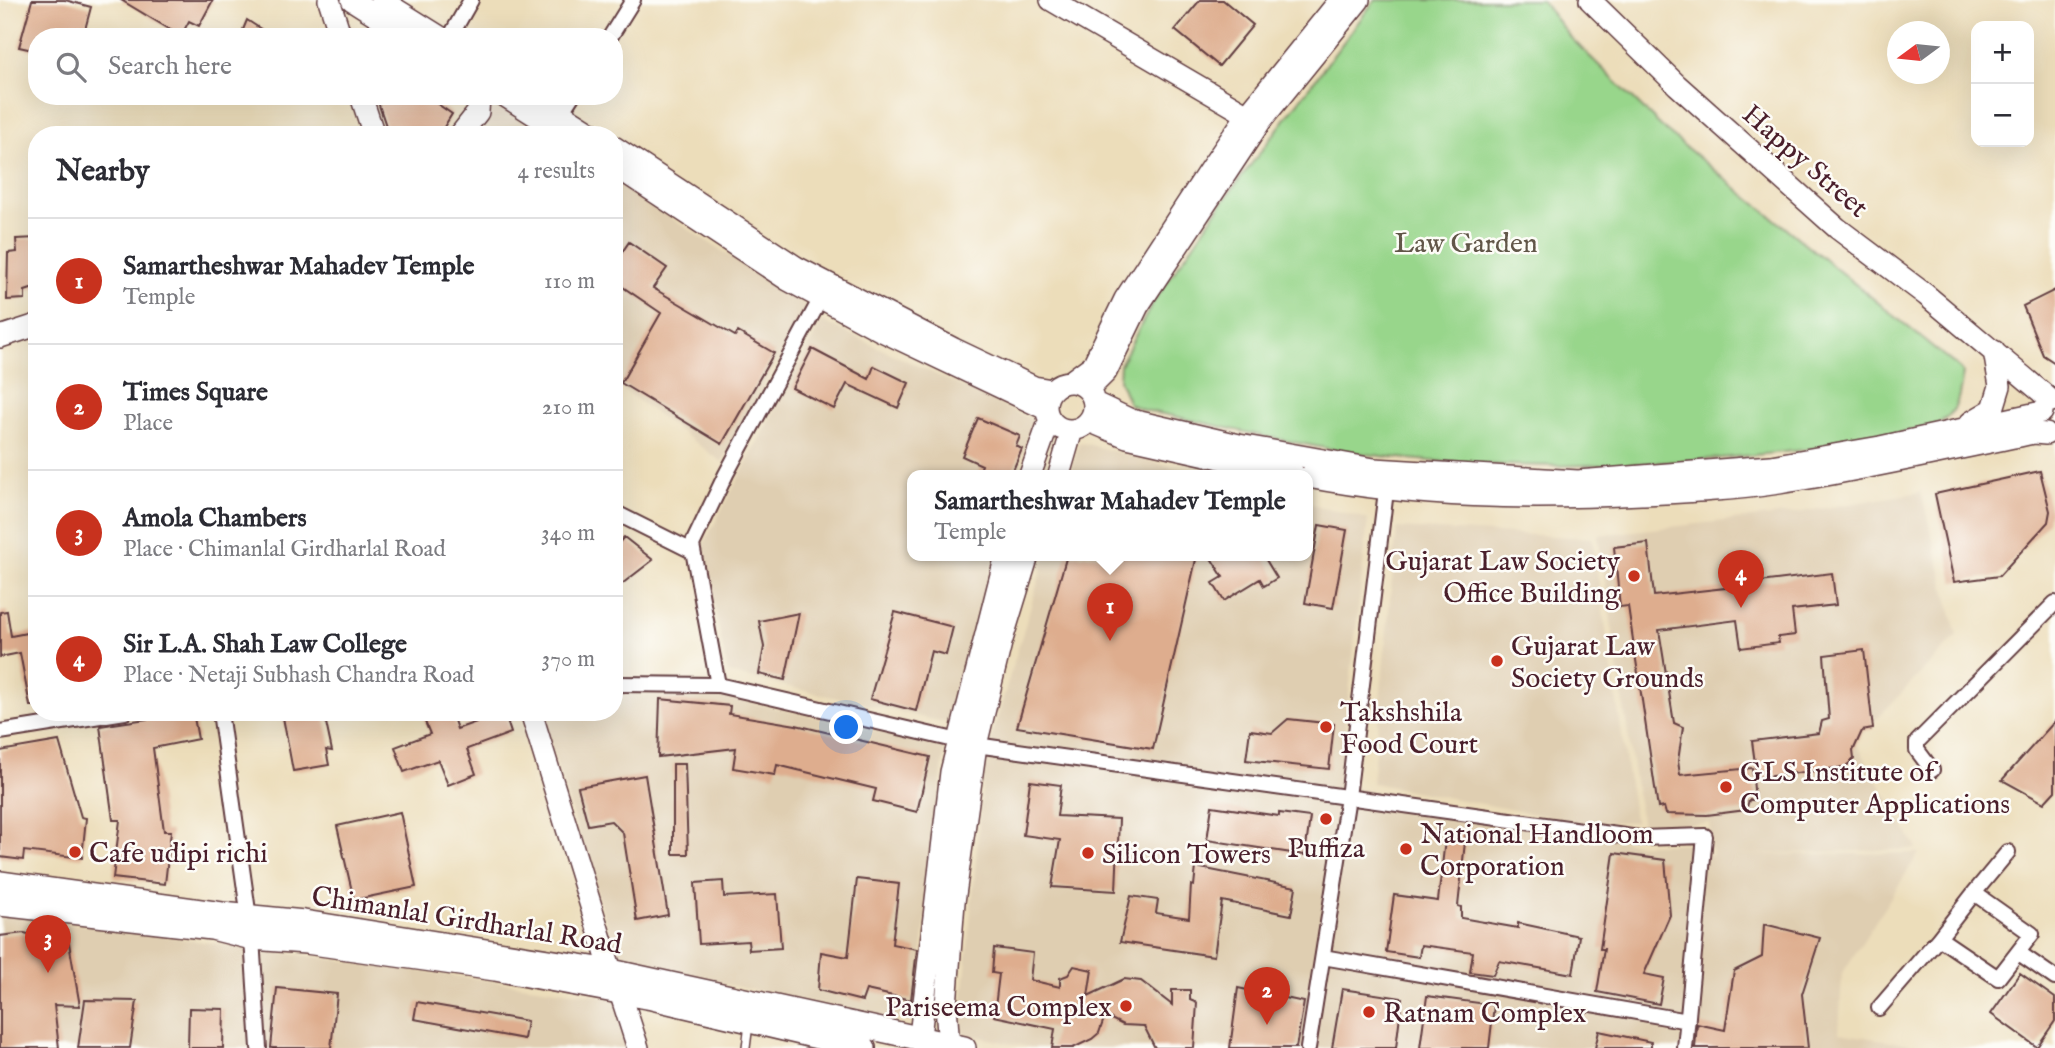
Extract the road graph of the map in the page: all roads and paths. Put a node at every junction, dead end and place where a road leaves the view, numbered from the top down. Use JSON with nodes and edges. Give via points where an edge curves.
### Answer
{"nodes":[{"id":1,"x":329,"y":0,"type":"edge"},
{"id":2,"x":352,"y":0,"type":"edge"},
{"id":3,"x":381,"y":0,"type":"edge"},
{"id":4,"x":471,"y":0,"type":"edge"},
{"id":5,"x":633,"y":0,"type":"edge"},
{"id":6,"x":1051,"y":0,"type":"edge"},
{"id":7,"x":1340,"y":0,"type":"edge"},
{"id":8,"x":1359,"y":0,"type":"edge"},
{"id":9,"x":1590,"y":0,"type":"edge"},
{"id":10,"x":338,"y":28,"type":"edge"},
{"id":11,"x":396,"y":28,"type":"edge"},
{"id":12,"x":426,"y":28,"type":"edge"},
{"id":13,"x":455,"y":28,"type":"edge"},
{"id":14,"x":616,"y":28,"type":"edge"},
{"id":15,"x":364,"y":105,"type":"edge"},
{"id":16,"x":478,"y":105,"type":"edge"},
{"id":17,"x":519,"y":105,"type":"edge"},
{"id":18,"x":567,"y":105,"type":"edge"},
{"id":19,"x":1254,"y":118,"type":"junction"},
{"id":20,"x":371,"y":126,"type":"edge"},
{"id":21,"x":467,"y":126,"type":"edge"},
{"id":22,"x":552,"y":126,"type":"edge"},
{"id":23,"x":587,"y":126,"type":"edge"},
{"id":24,"x":623,"y":153,"type":"edge"},
{"id":25,"x":623,"y":171,"type":"edge"},
{"id":26,"x":821,"y":298,"type":"junction"},
{"id":27,"x":28,"y":328,"type":"edge"},
{"id":28,"x":0,"y":337,"type":"edge"},
{"id":29,"x":1994,"y":351,"type":"junction"},
{"id":30,"x":2050,"y":404,"type":"edge"},
{"id":31,"x":1070,"y":405,"type":"junction"},
{"id":32,"x":1952,"y":433,"type":"junction"},
{"id":33,"x":2051,"y":438,"type":"edge"},
{"id":34,"x":1033,"y":470,"type":"edge"},
{"id":35,"x":1060,"y":470,"type":"edge"},
{"id":36,"x":1273,"y":470,"type":"edge"},
{"id":37,"x":1313,"y":478,"type":"edge"},
{"id":38,"x":1386,"y":491,"type":"junction"},
{"id":39,"x":623,"y":516,"type":"edge"},
{"id":40,"x":692,"y":551,"type":"junction"},
{"id":41,"x":1005,"y":561,"type":"edge"},
{"id":42,"x":1026,"y":561,"type":"edge"},
{"id":43,"x":2055,"y":603,"type":"edge"},
{"id":44,"x":623,"y":684,"type":"edge"},
{"id":45,"x":718,"y":685,"type":"junction"},
{"id":46,"x":69,"y":721,"type":"edge"},
{"id":47,"x":221,"y":721,"type":"edge"},
{"id":48,"x":534,"y":721,"type":"edge"},
{"id":49,"x":0,"y":732,"type":"edge"},
{"id":50,"x":968,"y":742,"type":"junction"},
{"id":51,"x":1932,"y":770,"type":"dead end"},
{"id":52,"x":1348,"y":797,"type":"junction"},
{"id":53,"x":2008,"y":852,"type":"dead end"},
{"id":54,"x":0,"y":883,"type":"edge"},
{"id":55,"x":1974,"y":893,"type":"junction"},
{"id":56,"x":0,"y":904,"type":"edge"},
{"id":57,"x":250,"y":928,"type":"junction"},
{"id":58,"x":1939,"y":938,"type":"junction"},
{"id":59,"x":2019,"y":953,"type":"junction"},
{"id":60,"x":1323,"y":957,"type":"junction"},
{"id":61,"x":2055,"y":978,"type":"edge"},
{"id":62,"x":615,"y":982,"type":"junction"},
{"id":63,"x":1880,"y":1008,"type":"dead end"},
{"id":64,"x":750,"y":1020,"type":"junction"},
{"id":65,"x":1688,"y":1021,"type":"junction"},
{"id":66,"x":922,"y":1042,"type":"edge"},
{"id":67,"x":954,"y":1047,"type":"edge"},
{"id":68,"x":259,"y":1048,"type":"edge"},
{"id":69,"x":638,"y":1048,"type":"edge"},
{"id":70,"x":746,"y":1048,"type":"edge"},
{"id":71,"x":864,"y":1048,"type":"edge"},
{"id":72,"x":1308,"y":1048,"type":"edge"},
{"id":73,"x":1685,"y":1048,"type":"edge"}],
"edges":[{"from":1,"to":10,"type":"main road"},
{"from":2,"to":11,"type":"main road"},
{"from":3,"to":12,"type":"main road"},
{"from":4,"to":13,"type":"street"},
{"from":5,"to":14,"type":"street"},
{"from":6,"to":19,"type":"main road"},
{"from":7,"to":19,"type":"main road"},
{"from":8,"to":19,"type":"main road"},
{"from":9,"to":29,"type":"main road","name":"Happy Street","via":[[1837,228]]},
{"from":15,"to":20,"type":"main road"},
{"from":16,"to":21,"type":"main road"},
{"from":17,"to":22,"type":"main road"},
{"from":18,"to":23,"type":"main road"},
{"from":19,"to":31,"type":"main road","via":[[1125,299]]},
{"from":24,"to":31,"type":"main road","via":[[796,267]]},
{"from":25,"to":26,"type":"main road"},
{"from":26,"to":31,"type":"main road","via":[[947,363]]},
{"from":26,"to":40,"type":"street","via":[[726,474]]},
{"from":27,"to":28,"type":"main road"},
{"from":29,"to":30,"type":"main road","name":"Happy Street"},
{"from":29,"to":32,"type":"main road","via":[[2000,386],[1993,409]]},
{"from":30,"to":32,"type":"main road"},
{"from":30,"to":33,"type":"main road","via":[[2042,428]]},
{"from":31,"to":32,"type":"main road","via":[[1239,445],[1374,469],[1578,481],[1771,466]]},
{"from":31,"to":34,"type":"main road"},
{"from":31,"to":35,"type":"main road"},
{"from":31,"to":36,"type":"main road","via":[[1127,437]]},
{"from":33,"to":38,"type":"main road","via":[[2034,433],[1777,484],[1693,491],[1579,497]]},
{"from":37,"to":38,"type":"main road"},
{"from":38,"to":52,"type":"street"},
{"from":39,"to":40,"type":"street"},
{"from":40,"to":45,"type":"street"},
{"from":41,"to":50,"type":"main road"},
{"from":42,"to":50,"type":"main road"},
{"from":43,"to":51,"type":"street","via":[[1917,742],[1917,750]]},
{"from":44,"to":45,"type":"street"},
{"from":45,"to":50,"type":"street"},
{"from":46,"to":49,"type":"street"},
{"from":47,"to":57,"type":"street"},
{"from":48,"to":62,"type":"main road"},
{"from":50,"to":52,"type":"street"},
{"from":50,"to":66,"type":"main road","via":[[951,772]]},
{"from":50,"to":67,"type":"main road","via":[[946,1005]]},
{"from":52,"to":60,"type":"street"},
{"from":52,"to":65,"type":"street","via":[[1639,838],[1705,836]]},
{"from":53,"to":55,"type":"street"},
{"from":54,"to":57,"type":"main road","name":"Chimanlal Girdharlal Road"},
{"from":55,"to":58,"type":"street"},
{"from":55,"to":59,"type":"street","via":[[2032,934]]},
{"from":56,"to":57,"type":"main road","name":"Chimanlal Girdharlal Road","via":[[212,928]]},
{"from":57,"to":62,"type":"main road","name":"Chimanlal Girdharlal Road","via":[[304,922]]},
{"from":57,"to":68,"type":"street"},
{"from":58,"to":59,"type":"street","via":[[1998,978]]},
{"from":58,"to":63,"type":"street"},
{"from":59,"to":61,"type":"street"},
{"from":60,"to":65,"type":"street"},
{"from":60,"to":72,"type":"street"},
{"from":62,"to":64,"type":"main road","name":"Chimanlal Girdharlal Road"},
{"from":62,"to":66,"type":"main road","name":"Chimanlal Girdharlal Road"},
{"from":62,"to":69,"type":"main road"},
{"from":64,"to":70,"type":"lane"},
{"from":64,"to":71,"type":"main road","name":"Chimanlal Girdharlal Road"},
{"from":65,"to":73,"type":"street"},
{"from":66,"to":67,"type":"main road","name":"Chimanlal Girdharlal Road"}]}
